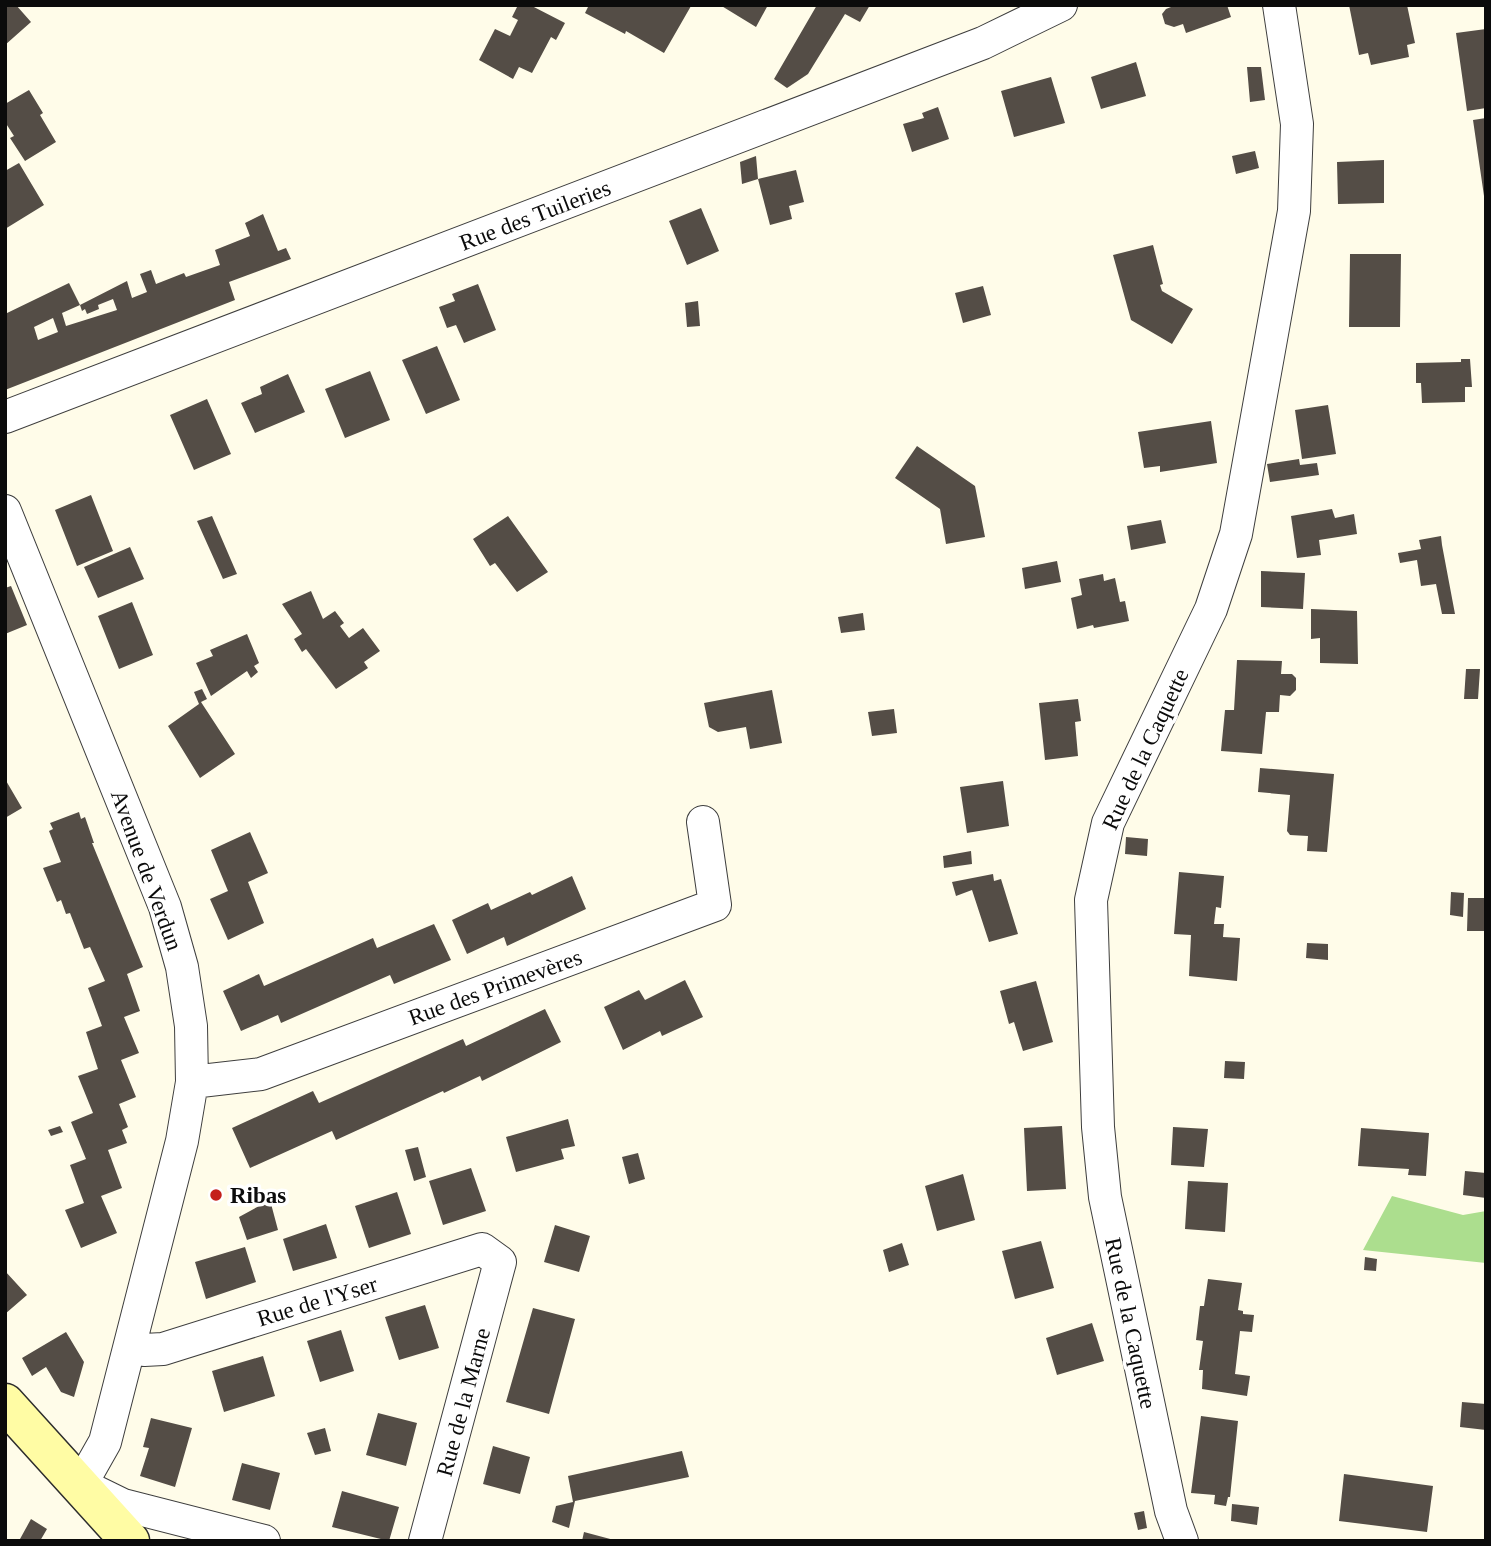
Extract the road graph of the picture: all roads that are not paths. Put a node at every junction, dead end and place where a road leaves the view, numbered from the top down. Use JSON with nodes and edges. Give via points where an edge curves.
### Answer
{"nodes":[{"id":1,"x":1061,"y":5,"type":"edge"},
{"id":2,"x":1279,"y":5,"type":"edge"},
{"id":3,"x":5,"y":417,"type":"edge"},
{"id":4,"x":5,"y":511,"type":"edge"},
{"id":5,"x":703,"y":821,"type":"dead end"},
{"id":6,"x":192,"y":1082,"type":"junction"},
{"id":7,"x":500,"y":1262,"type":"joint"},
{"id":8,"x":131,"y":1346,"type":"junction"},
{"id":9,"x":5,"y":1403,"type":"edge"},
{"id":10,"x":78,"y":1483,"type":"junction"},
{"id":11,"x":130,"y":1541,"type":"edge"},
{"id":12,"x":264,"y":1541,"type":"edge"},
{"id":13,"x":425,"y":1541,"type":"edge"},
{"id":14,"x":1182,"y":1541,"type":"edge"}],
"edges":[{"from":1,"to":3,"type":"street","name":"Rue des Tuileries","via":[[983,43]]},
{"from":2,"to":14,"type":"street","name":"Rue de la Caquette","via":[[1297,124],[1294,211],[1236,534],[1211,609],[1108,823],[1091,901],[1098,1127],[1105,1197],[1171,1511]]},
{"from":4,"to":6,"type":"street","name":"Avenue de Verdun","via":[[164,907],[190,1014]]},
{"from":5,"to":6,"type":"street","name":"Rue des Primevères","via":[[715,905],[261,1074]]},
{"from":6,"to":8,"type":"street","name":"Avenue de Verdun","via":[[183,1141]]},
{"from":7,"to":8,"type":"street","name":"Rue de l'Yser","via":[[482,1249],[163,1349]]},
{"from":7,"to":13,"type":"street","name":"Rue de la Marne"},
{"from":8,"to":10,"type":"street","name":"Avenue de Verdun","via":[[105,1442]]},
{"from":9,"to":10,"type":"main road"},
{"from":10,"to":11,"type":"main road"},
{"from":10,"to":12,"type":"street","via":[[122,1505]]}]}
